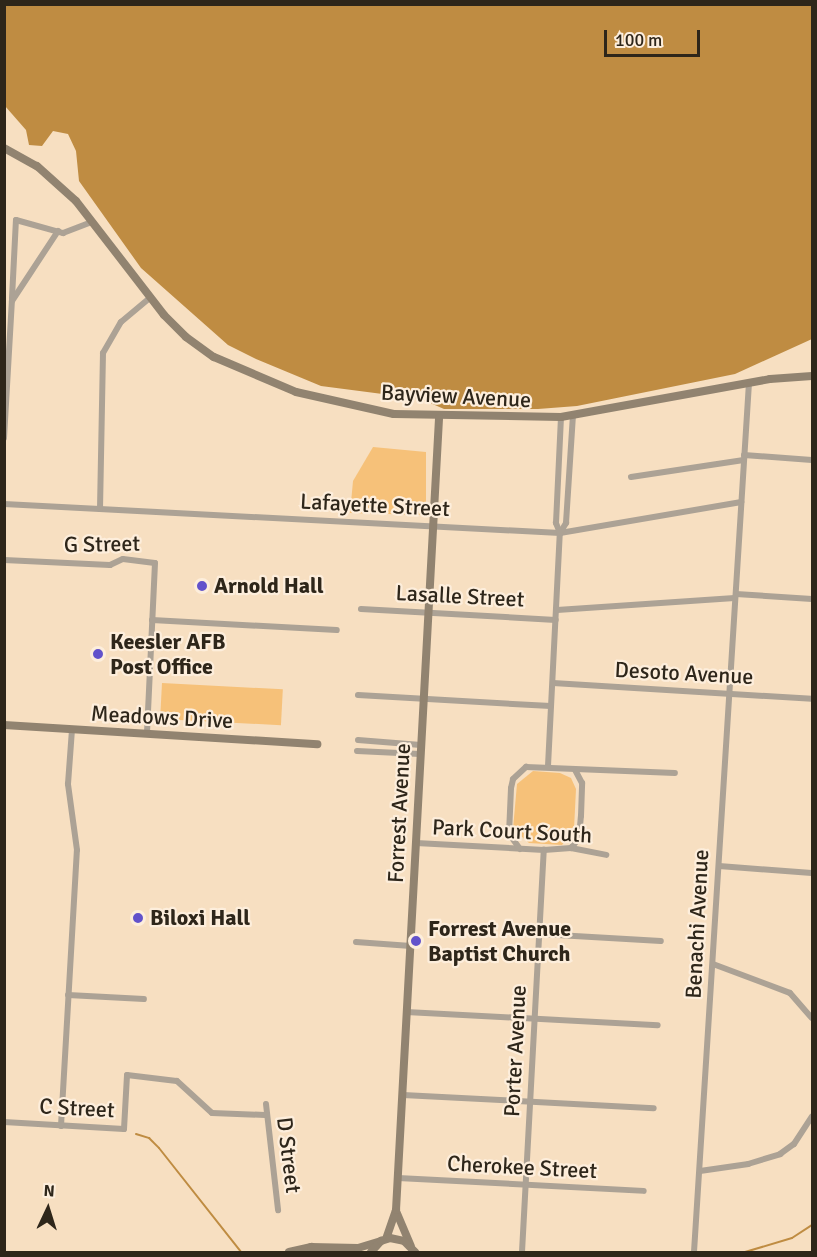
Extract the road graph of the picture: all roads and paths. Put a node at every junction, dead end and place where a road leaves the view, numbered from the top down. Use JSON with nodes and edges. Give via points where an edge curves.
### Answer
{"nodes":[{"id":1,"x":4,"y":148,"type":"edge"},
{"id":2,"x":91,"y":222,"type":"junction"},
{"id":3,"x":58,"y":231,"type":"junction"},
{"id":4,"x":151,"y":297,"type":"junction"},
{"id":5,"x":12,"y":301,"type":"junction"},
{"id":6,"x":813,"y":376,"type":"edge"},
{"id":7,"x":749,"y":383,"type":"junction"},
{"id":8,"x":573,"y":416,"type":"junction"},
{"id":9,"x":561,"y":417,"type":"junction"},
{"id":10,"x":439,"y":418,"type":"junction"},
{"id":11,"x":4,"y":438,"type":"edge"},
{"id":12,"x":744,"y":458,"type":"junction"},
{"id":13,"x":813,"y":460,"type":"edge"},
{"id":14,"x":631,"y":477,"type":"dead end"},
{"id":15,"x":741,"y":502,"type":"junction"},
{"id":16,"x":4,"y":504,"type":"edge"},
{"id":17,"x":100,"y":509,"type":"junction"},
{"id":18,"x":434,"y":526,"type":"junction"},
{"id":19,"x":561,"y":533,"type":"junction"},
{"id":20,"x":4,"y":560,"type":"edge"},
{"id":21,"x":735,"y":596,"type":"junction"},
{"id":22,"x":813,"y":599,"type":"edge"},
{"id":23,"x":361,"y":609,"type":"dead end"},
{"id":24,"x":557,"y":610,"type":"junction"},
{"id":25,"x":429,"y":612,"type":"junction"},
{"id":26,"x":152,"y":620,"type":"junction"},
{"id":27,"x":556,"y":620,"type":"junction"},
{"id":28,"x":338,"y":630,"type":"dead end"},
{"id":29,"x":553,"y":683,"type":"junction"},
{"id":30,"x":729,"y":693,"type":"junction"},
{"id":31,"x":358,"y":695,"type":"dead end"},
{"id":32,"x":423,"y":699,"type":"junction"},
{"id":33,"x":813,"y":699,"type":"edge"},
{"id":34,"x":551,"y":706,"type":"junction"},
{"id":35,"x":4,"y":725,"type":"edge"},
{"id":36,"x":72,"y":729,"type":"junction"},
{"id":37,"x":147,"y":734,"type":"junction"},
{"id":38,"x":358,"y":740,"type":"dead end"},
{"id":39,"x":317,"y":744,"type":"dead end"},
{"id":40,"x":421,"y":749,"type":"junction"},
{"id":41,"x":357,"y":751,"type":"dead end"},
{"id":42,"x":548,"y":766,"type":"junction"},
{"id":43,"x":575,"y":770,"type":"junction"},
{"id":44,"x":675,"y":773,"type":"dead end"},
{"id":45,"x":416,"y":843,"type":"junction"},
{"id":46,"x":571,"y":848,"type":"junction"},
{"id":47,"x":520,"y":849,"type":"junction"},
{"id":48,"x":544,"y":850,"type":"junction"},
{"id":49,"x":606,"y":855,"type":"dead end"},
{"id":50,"x":719,"y":866,"type":"junction"},
{"id":51,"x":813,"y":873,"type":"edge"},
{"id":52,"x":540,"y":934,"type":"junction"},
{"id":53,"x":662,"y":941,"type":"dead end"},
{"id":54,"x":356,"y":942,"type":"dead end"},
{"id":55,"x":411,"y":946,"type":"junction"},
{"id":56,"x":713,"y":964,"type":"junction"},
{"id":57,"x":68,"y":995,"type":"junction"},
{"id":58,"x":144,"y":999,"type":"dead end"},
{"id":59,"x":406,"y":1012,"type":"junction"},
{"id":60,"x":813,"y":1018,"type":"edge"},
{"id":61,"x":535,"y":1019,"type":"junction"},
{"id":62,"x":658,"y":1025,"type":"dead end"},
{"id":63,"x":403,"y":1095,"type":"junction"},
{"id":64,"x":530,"y":1102,"type":"junction"},
{"id":65,"x":266,"y":1104,"type":"dead end"},
{"id":66,"x":654,"y":1108,"type":"dead end"},
{"id":67,"x":265,"y":1116,"type":"junction"},
{"id":68,"x":813,"y":1116,"type":"edge"},
{"id":69,"x":4,"y":1122,"type":"edge"},
{"id":70,"x":61,"y":1125,"type":"junction"},
{"id":71,"x":700,"y":1171,"type":"junction"},
{"id":72,"x":398,"y":1178,"type":"junction"},
{"id":73,"x":526,"y":1185,"type":"junction"},
{"id":74,"x":644,"y":1191,"type":"dead end"},
{"id":75,"x":278,"y":1210,"type":"dead end"},
{"id":76,"x":396,"y":1210,"type":"junction"},
{"id":77,"x":383,"y":1240,"type":"junction"},
{"id":78,"x":413,"y":1250,"type":"edge"},
{"id":79,"x":289,"y":1252,"type":"edge"},
{"id":80,"x":371,"y":1252,"type":"edge"},
{"id":81,"x":522,"y":1252,"type":"edge"},
{"id":82,"x":694,"y":1252,"type":"edge"}],
"edges":[{"from":1,"to":2,"type":"street","name":"Bayview Avenue","via":[[44,171]]},
{"from":2,"to":3,"type":"street","via":[[67,232]]},
{"from":2,"to":4,"type":"street","name":"Bayview Avenue"},
{"from":3,"to":5,"type":"street"},
{"from":3,"to":5,"type":"street","via":[[16,220]]},
{"from":4,"to":10,"type":"street","name":"Bayview Avenue","via":[[186,337],[253,376],[342,405]]},
{"from":4,"to":17,"type":"street","via":[[121,322],[103,353]]},
{"from":5,"to":11,"type":"street"},
{"from":6,"to":7,"type":"street","name":"Bayview Avenue"},
{"from":7,"to":8,"type":"street","name":"Bayview Avenue"},
{"from":7,"to":12,"type":"street","name":"Benachi Avenue"},
{"from":8,"to":9,"type":"street","name":"Bayview Avenue"},
{"from":8,"to":19,"type":"street","via":[[566,523]]},
{"from":9,"to":10,"type":"street","name":"Bayview Avenue"},
{"from":9,"to":19,"type":"street","via":[[556,523]]},
{"from":10,"to":18,"type":"street","name":"Forrest Avenue"},
{"from":12,"to":13,"type":"street"},
{"from":12,"to":14,"type":"street"},
{"from":12,"to":15,"type":"street","name":"Benachi Avenue"},
{"from":15,"to":19,"type":"street","name":"Lafayette Street"},
{"from":15,"to":21,"type":"street","name":"Benachi Avenue"},
{"from":16,"to":17,"type":"street","name":"Lafayette Street"},
{"from":17,"to":18,"type":"street","name":"Lafayette Street"},
{"from":18,"to":19,"type":"street","name":"Lafayette Street"},
{"from":18,"to":25,"type":"street","name":"Forrest Avenue"},
{"from":19,"to":24,"type":"street"},
{"from":20,"to":26,"type":"street","name":"G Street","via":[[110,565],[123,559],[149,560],[155,563],[156,571]]},
{"from":21,"to":22,"type":"street","name":"Lasalle Street"},
{"from":21,"to":24,"type":"street","name":"Lasalle Street"},
{"from":21,"to":30,"type":"street","name":"Benachi Avenue"},
{"from":23,"to":25,"type":"street","name":"Lasalle Street"},
{"from":24,"to":27,"type":"street"},
{"from":25,"to":27,"type":"street","name":"Lasalle Street"},
{"from":25,"to":32,"type":"street","name":"Forrest Avenue"},
{"from":26,"to":28,"type":"street"},
{"from":26,"to":37,"type":"street"},
{"from":27,"to":29,"type":"street"},
{"from":29,"to":30,"type":"street","name":"Desoto Avenue"},
{"from":29,"to":34,"type":"street"},
{"from":30,"to":33,"type":"street","name":"Desoto Avenue"},
{"from":30,"to":50,"type":"street","name":"Benachi Avenue"},
{"from":31,"to":32,"type":"street"},
{"from":32,"to":34,"type":"street"},
{"from":32,"to":40,"type":"street","name":"Forrest Avenue"},
{"from":34,"to":42,"type":"street"},
{"from":35,"to":36,"type":"street","name":"Meadows Drive"},
{"from":36,"to":37,"type":"street","name":"Meadows Drive"},
{"from":36,"to":57,"type":"street","via":[[68,784],[77,850]]},
{"from":37,"to":39,"type":"street","name":"Meadows Drive"},
{"from":38,"to":40,"type":"street"},
{"from":40,"to":41,"type":"street"},
{"from":40,"to":45,"type":"street","name":"Forrest Avenue"},
{"from":42,"to":43,"type":"street"},
{"from":42,"to":47,"type":"street","via":[[526,767],[513,779],[509,834]]},
{"from":43,"to":44,"type":"street"},
{"from":43,"to":46,"type":"street","via":[[582,783],[581,816],[579,838]]},
{"from":45,"to":47,"type":"street","name":"Park Court South"},
{"from":45,"to":55,"type":"street","name":"Forrest Avenue"},
{"from":46,"to":48,"type":"street","name":"Park Court South"},
{"from":46,"to":49,"type":"street","name":"Park Court South"},
{"from":47,"to":48,"type":"street","name":"Park Court South"},
{"from":48,"to":52,"type":"street","name":"Porter Avenue"},
{"from":50,"to":51,"type":"street"},
{"from":50,"to":56,"type":"street","name":"Benachi Avenue"},
{"from":52,"to":53,"type":"street"},
{"from":52,"to":61,"type":"street","name":"Porter Avenue"},
{"from":54,"to":55,"type":"street"},
{"from":55,"to":59,"type":"street","name":"Forrest Avenue"},
{"from":56,"to":60,"type":"street","via":[[790,993]]},
{"from":56,"to":71,"type":"street","name":"Benachi Avenue"},
{"from":57,"to":58,"type":"street"},
{"from":57,"to":70,"type":"street"},
{"from":59,"to":61,"type":"street"},
{"from":59,"to":63,"type":"street","name":"Forrest Avenue"},
{"from":61,"to":62,"type":"street"},
{"from":61,"to":64,"type":"street","name":"Porter Avenue"},
{"from":63,"to":64,"type":"street"},
{"from":63,"to":72,"type":"street","name":"Forrest Avenue"},
{"from":64,"to":66,"type":"street"},
{"from":64,"to":73,"type":"street","name":"Porter Avenue"},
{"from":65,"to":67,"type":"street","name":"D Street"},
{"from":67,"to":70,"type":"street","name":"C Street","via":[[212,1113],[177,1081],[127,1075],[124,1130]]},
{"from":67,"to":75,"type":"street","name":"D Street"},
{"from":68,"to":71,"type":"street","via":[[794,1144],[780,1154],[748,1164]]},
{"from":69,"to":70,"type":"street","name":"C Street"},
{"from":71,"to":82,"type":"street","name":"Benachi Avenue"},
{"from":72,"to":73,"type":"street","name":"Cherokee Street"},
{"from":72,"to":76,"type":"street","name":"Forrest Avenue"},
{"from":73,"to":74,"type":"street","name":"Cherokee Street"},
{"from":73,"to":81,"type":"street","name":"Porter Avenue"},
{"from":76,"to":77,"type":"street","name":"Forrest Avenue"},
{"from":76,"to":78,"type":"street","name":"Forrest Avenue"},
{"from":77,"to":78,"type":"street","via":[[400,1239]]},
{"from":77,"to":79,"type":"street","via":[[358,1248]]},
{"from":77,"to":80,"type":"street"}]}
